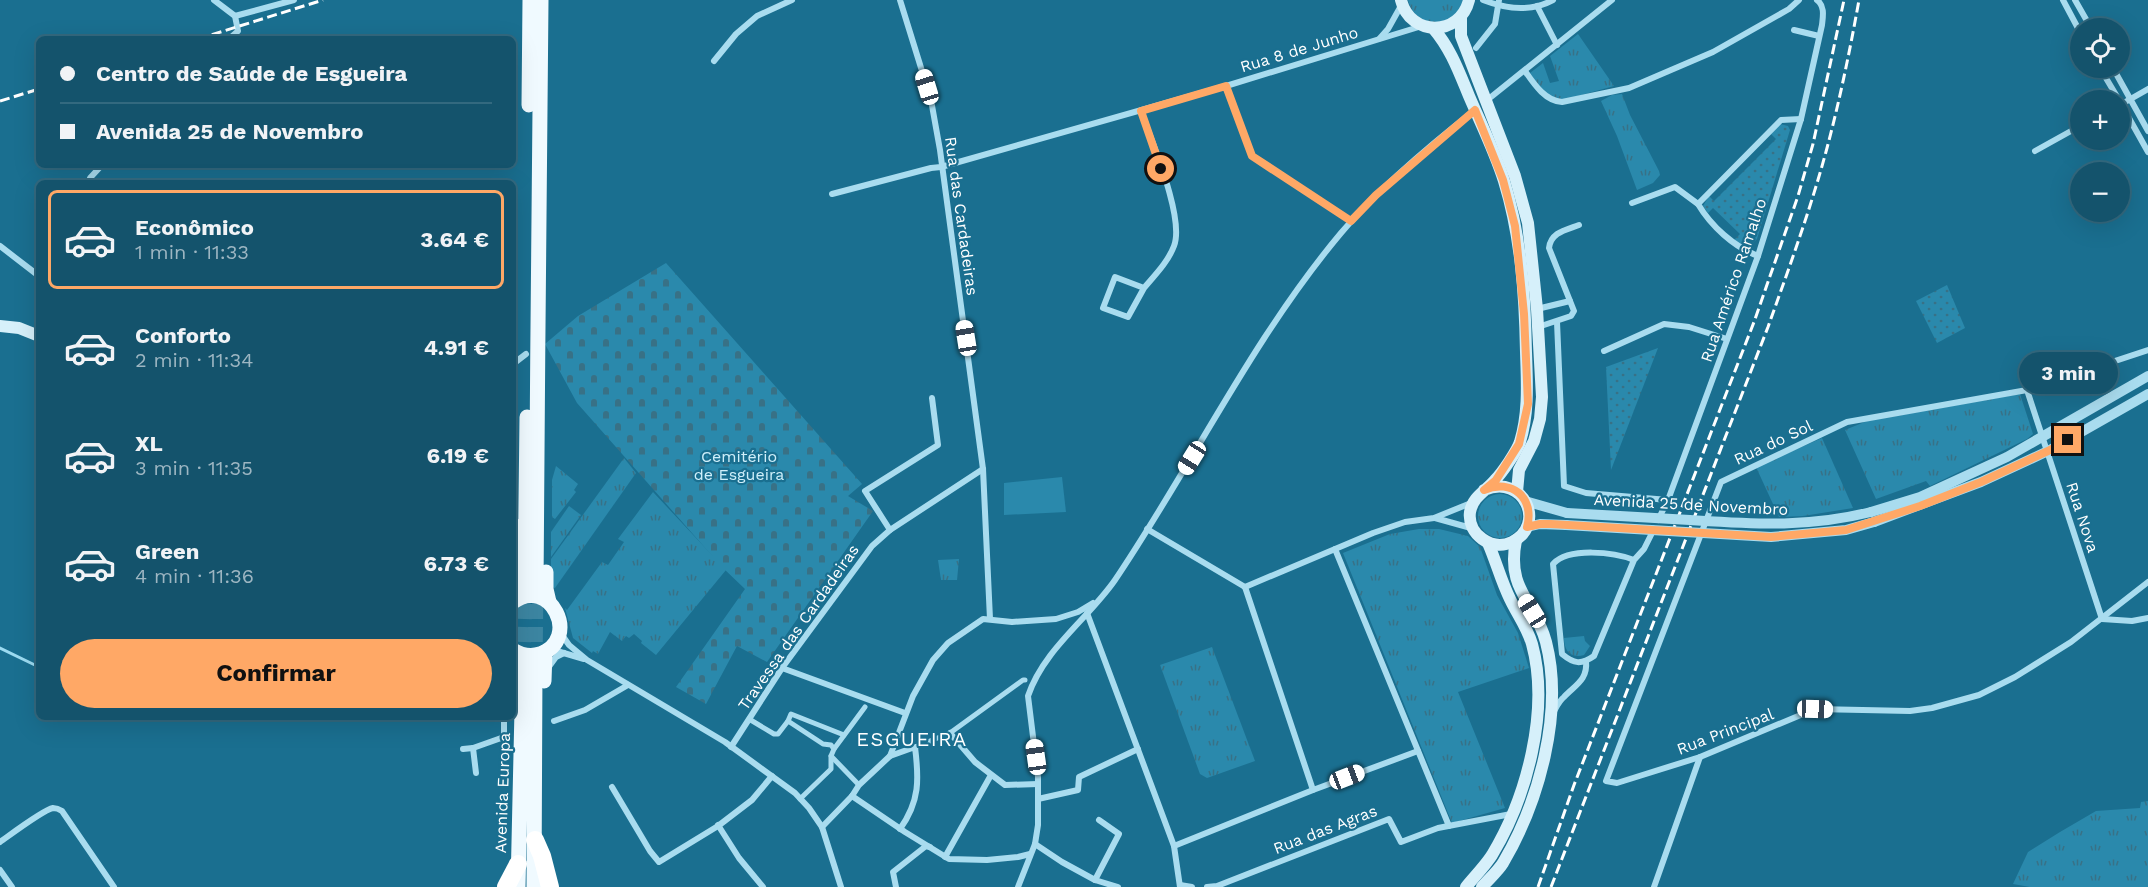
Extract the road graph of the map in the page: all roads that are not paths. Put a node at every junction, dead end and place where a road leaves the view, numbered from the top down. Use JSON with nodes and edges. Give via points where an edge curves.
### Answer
{"nodes":[{"id":1,"x":214,"y":0,"type":"edge"},
{"id":2,"x":294,"y":0,"type":"edge"},
{"id":3,"x":530,"y":0,"type":"edge"},
{"id":4,"x":541,"y":0,"type":"edge"},
{"id":5,"x":792,"y":0,"type":"edge"},
{"id":6,"x":900,"y":0,"type":"edge"},
{"id":7,"x":1469,"y":0,"type":"edge"},
{"id":8,"x":1483,"y":0,"type":"edge"},
{"id":9,"x":1553,"y":0,"type":"edge"},
{"id":10,"x":1612,"y":0,"type":"edge"},
{"id":11,"x":1799,"y":0,"type":"edge"},
{"id":12,"x":1817,"y":0,"type":"edge"},
{"id":13,"x":2062,"y":0,"type":"edge"},
{"id":14,"x":2075,"y":0,"type":"edge"},
{"id":15,"x":1401,"y":2,"type":"edge"},
{"id":16,"x":1499,"y":3,"type":"edge"},
{"id":17,"x":1537,"y":6,"type":"junction"},
{"id":18,"x":235,"y":16,"type":"junction"},
{"id":19,"x":1461,"y":17,"type":"junction"},
{"id":20,"x":2072,"y":18,"type":"edge"},
{"id":21,"x":2085,"y":18,"type":"edge"},
{"id":22,"x":1427,"y":27,"type":"junction"},
{"id":23,"x":1794,"y":30,"type":"dead end"},
{"id":24,"x":233,"y":36,"type":"edge"},
{"id":25,"x":1819,"y":36,"type":"junction"},
{"id":26,"x":1380,"y":38,"type":"junction"},
{"id":27,"x":1557,"y":45,"type":"junction"},
{"id":28,"x":1476,"y":48,"type":"dead end"},
{"id":29,"x":714,"y":61,"type":"dead end"},
{"id":30,"x":1525,"y":70,"type":"junction"},
{"id":31,"x":1226,"y":86,"type":"junction"},
{"id":32,"x":2148,"y":89,"type":"edge"},
{"id":33,"x":2130,"y":99,"type":"joint"},
{"id":34,"x":1486,"y":101,"type":"junction"},
{"id":35,"x":1475,"y":110,"type":"junction"},
{"id":36,"x":1141,"y":111,"type":"junction"},
{"id":37,"x":1802,"y":118,"type":"junction"},
{"id":38,"x":2130,"y":120,"type":"edge"},
{"id":39,"x":2148,"y":131,"type":"edge"},
{"id":40,"x":2070,"y":132,"type":"edge"},
{"id":41,"x":2035,"y":152,"type":"dead end"},
{"id":42,"x":2148,"y":152,"type":"edge"},
{"id":43,"x":941,"y":167,"type":"junction"},
{"id":44,"x":99,"y":168,"type":"edge"},
{"id":45,"x":91,"y":180,"type":"edge"},
{"id":46,"x":832,"y":194,"type":"dead end"},
{"id":47,"x":1632,"y":203,"type":"dead end"},
{"id":48,"x":1698,"y":204,"type":"junction"},
{"id":49,"x":1351,"y":221,"type":"junction"},
{"id":50,"x":1579,"y":225,"type":"dead end"},
{"id":51,"x":0,"y":246,"type":"edge"},
{"id":52,"x":1758,"y":256,"type":"junction"},
{"id":53,"x":36,"y":274,"type":"edge"},
{"id":54,"x":1144,"y":288,"type":"junction"},
{"id":55,"x":1570,"y":301,"type":"junction"},
{"id":56,"x":1537,"y":309,"type":"junction"},
{"id":57,"x":1557,"y":322,"type":"junction"},
{"id":58,"x":0,"y":326,"type":"edge"},
{"id":59,"x":1537,"y":328,"type":"junction"},
{"id":60,"x":36,"y":335,"type":"edge"},
{"id":61,"x":1727,"y":339,"type":"junction"},
{"id":62,"x":2148,"y":350,"type":"edge"},
{"id":63,"x":1604,"y":351,"type":"dead end"},
{"id":64,"x":526,"y":354,"type":"junction"},
{"id":65,"x":516,"y":362,"type":"edge"},
{"id":66,"x":2148,"y":376,"type":"edge"},
{"id":67,"x":2027,"y":390,"type":"junction"},
{"id":68,"x":2148,"y":394,"type":"edge"},
{"id":69,"x":932,"y":398,"type":"dead end"},
{"id":70,"x":2043,"y":438,"type":"junction"},
{"id":71,"x":2048,"y":451,"type":"junction"},
{"id":72,"x":983,"y":469,"type":"junction"},
{"id":73,"x":532,"y":474,"type":"junction"},
{"id":74,"x":1484,"y":490,"type":"junction"},
{"id":75,"x":1521,"y":496,"type":"junction"},
{"id":76,"x":1668,"y":500,"type":"junction"},
{"id":77,"x":1473,"y":503,"type":"junction"},
{"id":78,"x":1873,"y":517,"type":"junction"},
{"id":79,"x":1434,"y":518,"type":"junction"},
{"id":80,"x":1527,"y":527,"type":"junction"},
{"id":81,"x":1147,"y":529,"type":"junction"},
{"id":82,"x":1473,"y":529,"type":"junction"},
{"id":83,"x":890,"y":530,"type":"junction"},
{"id":84,"x":1516,"y":540,"type":"junction"},
{"id":85,"x":1488,"y":543,"type":"junction"},
{"id":86,"x":1335,"y":549,"type":"junction"},
{"id":87,"x":1634,"y":560,"type":"junction"},
{"id":88,"x":2148,"y":582,"type":"edge"},
{"id":89,"x":1245,"y":587,"type":"junction"},
{"id":90,"x":520,"y":590,"type":"edge"},
{"id":91,"x":1100,"y":598,"type":"junction"},
{"id":92,"x":549,"y":602,"type":"junction"},
{"id":93,"x":1087,"y":613,"type":"junction"},
{"id":94,"x":1064,"y":616,"type":"junction"},
{"id":95,"x":2148,"y":618,"type":"edge"},
{"id":96,"x":990,"y":619,"type":"junction"},
{"id":97,"x":2102,"y":619,"type":"junction"},
{"id":98,"x":1070,"y":631,"type":"junction"},
{"id":99,"x":559,"y":633,"type":"junction"},
{"id":100,"x":1546,"y":642,"type":"junction"},
{"id":101,"x":547,"y":650,"type":"junction"},
{"id":102,"x":516,"y":651,"type":"edge"},
{"id":103,"x":565,"y":653,"type":"junction"},
{"id":104,"x":1562,"y":654,"type":"junction"},
{"id":105,"x":587,"y":660,"type":"junction"},
{"id":106,"x":1586,"y":661,"type":"junction"},
{"id":107,"x":529,"y":666,"type":"edge"},
{"id":108,"x":782,"y":668,"type":"junction"},
{"id":109,"x":1026,"y":680,"type":"dead end"},
{"id":110,"x":628,"y":685,"type":"junction"},
{"id":111,"x":865,"y":706,"type":"dead end"},
{"id":112,"x":905,"y":713,"type":"junction"},
{"id":113,"x":800,"y":718,"type":"junction"},
{"id":114,"x":749,"y":719,"type":"junction"},
{"id":115,"x":1550,"y":719,"type":"junction"},
{"id":116,"x":504,"y":720,"type":"edge"},
{"id":117,"x":554,"y":721,"type":"dead end"},
{"id":118,"x":788,"y":721,"type":"junction"},
{"id":119,"x":795,"y":725,"type":"junction"},
{"id":120,"x":950,"y":733,"type":"junction"},
{"id":121,"x":844,"y":735,"type":"junction"},
{"id":122,"x":731,"y":747,"type":"junction"},
{"id":123,"x":915,"y":747,"type":"junction"},
{"id":124,"x":473,"y":748,"type":"junction"},
{"id":125,"x":463,"y":749,"type":"dead end"},
{"id":126,"x":834,"y":749,"type":"junction"},
{"id":127,"x":1138,"y":749,"type":"junction"},
{"id":128,"x":1418,"y":751,"type":"junction"},
{"id":129,"x":831,"y":756,"type":"junction"},
{"id":130,"x":890,"y":756,"type":"junction"},
{"id":131,"x":1700,"y":757,"type":"junction"},
{"id":132,"x":476,"y":773,"type":"dead end"},
{"id":133,"x":991,"y":775,"type":"junction"},
{"id":134,"x":772,"y":776,"type":"junction"},
{"id":135,"x":1606,"y":781,"type":"joint"},
{"id":136,"x":1038,"y":784,"type":"junction"},
{"id":137,"x":859,"y":785,"type":"junction"},
{"id":138,"x":612,"y":787,"type":"dead end"},
{"id":139,"x":1313,"y":790,"type":"junction"},
{"id":140,"x":852,"y":796,"type":"junction"},
{"id":141,"x":800,"y":799,"type":"junction"},
{"id":142,"x":1038,"y":799,"type":"junction"},
{"id":143,"x":1511,"y":814,"type":"junction"},
{"id":144,"x":1099,"y":820,"type":"dead end"},
{"id":145,"x":718,"y":825,"type":"junction"},
{"id":146,"x":1449,"y":826,"type":"junction"},
{"id":147,"x":822,"y":827,"type":"junction"},
{"id":148,"x":900,"y":829,"type":"junction"},
{"id":149,"x":535,"y":840,"type":"junction"},
{"id":150,"x":0,"y":842,"type":"edge"},
{"id":151,"x":1035,"y":844,"type":"junction"},
{"id":152,"x":1174,"y":846,"type":"junction"},
{"id":153,"x":930,"y":848,"type":"junction"},
{"id":154,"x":1030,"y":854,"type":"junction"},
{"id":155,"x":945,"y":857,"type":"junction"},
{"id":156,"x":518,"y":864,"type":"junction"},
{"id":157,"x":0,"y":870,"type":"edge"},
{"id":158,"x":1095,"y":880,"type":"junction"},
{"id":159,"x":1180,"y":886,"type":"edge"},
{"id":160,"x":12,"y":887,"type":"edge"},
{"id":161,"x":114,"y":887,"type":"edge"},
{"id":162,"x":506,"y":887,"type":"edge"},
{"id":163,"x":518,"y":887,"type":"edge"},
{"id":164,"x":534,"y":887,"type":"edge"},
{"id":165,"x":550,"y":887,"type":"edge"},
{"id":166,"x":763,"y":887,"type":"edge"},
{"id":167,"x":841,"y":887,"type":"edge"},
{"id":168,"x":896,"y":887,"type":"edge"},
{"id":169,"x":1018,"y":887,"type":"edge"},
{"id":170,"x":1118,"y":887,"type":"edge"},
{"id":171,"x":1192,"y":887,"type":"edge"},
{"id":172,"x":1207,"y":887,"type":"edge"},
{"id":173,"x":1466,"y":887,"type":"edge"},
{"id":174,"x":1482,"y":887,"type":"edge"},
{"id":175,"x":1654,"y":887,"type":"edge"}],
"edges":[{"from":1,"to":18,"type":"street"},
{"from":2,"to":18,"type":"street"},
{"from":3,"to":64,"type":"main road"},
{"from":4,"to":73,"type":"main road"},
{"from":5,"to":29,"type":"street","via":[[758,16],[736,34]]},
{"from":6,"to":43,"type":"street","name":"Rua das Cardadeiras","via":[[931,100]]},
{"from":7,"to":19,"type":"main road"},
{"from":8,"to":16,"type":"street"},
{"from":9,"to":17,"type":"street"},
{"from":10,"to":27,"type":"street"},
{"from":11,"to":30,"type":"street","via":[[1713,52],[1629,88],[1552,102]]},
{"from":12,"to":25,"type":"street","name":"Rua Américo Ramalho","via":[[1823,12]]},
{"from":13,"to":20,"type":"street"},
{"from":14,"to":21,"type":"street"},
{"from":15,"to":22,"type":"main road","via":[[1411,19]]},
{"from":15,"to":26,"type":"street","name":"Rua 8 de Junho"},
{"from":16,"to":17,"type":"street","via":[[1514,8]]},
{"from":16,"to":28,"type":"street","via":[[1495,24]]},
{"from":17,"to":27,"type":"street"},
{"from":18,"to":24,"type":"street","via":[[238,32]]},
{"from":19,"to":22,"type":"main road","via":[[1446,27]]},
{"from":19,"to":34,"type":"main road","via":[[1461,36]]},
{"from":22,"to":26,"type":"street","name":"Rua 8 de Junho"},
{"from":22,"to":35,"type":"main road","via":[[1449,48]]},
{"from":23,"to":25,"type":"street"},
{"from":25,"to":37,"type":"street","name":"Rua Américo Ramalho"},
{"from":26,"to":31,"type":"street","name":"Rua 8 de Junho"},
{"from":27,"to":30,"type":"street"},
{"from":30,"to":34,"type":"street"},
{"from":31,"to":36,"type":"street","name":"Rua 8 de Junho"},
{"from":31,"to":49,"type":"street","via":[[1252,156]]},
{"from":32,"to":33,"type":"street"},
{"from":33,"to":39,"type":"street"},
{"from":34,"to":56,"type":"main road","via":[[1515,176],[1528,223]]},
{"from":35,"to":49,"type":"street"},
{"from":35,"to":74,"type":"main road","via":[[1503,180],[1515,226],[1528,404],[1519,444],[1496,480]]},
{"from":36,"to":43,"type":"street","name":"Rua 8 de Junho"},
{"from":36,"to":54,"type":"street","via":[[1175,213],[1176,230],[1175,244],[1166,262]]},
{"from":37,"to":48,"type":"street","via":[[1781,120]]},
{"from":37,"to":52,"type":"street","name":"Rua Américo Ramalho"},
{"from":38,"to":42,"type":"street"},
{"from":40,"to":41,"type":"street"},
{"from":43,"to":46,"type":"street","name":"Rua 8 de Junho"},
{"from":43,"to":72,"type":"street","name":"Rua das Cardadeiras"},
{"from":44,"to":45,"type":"street"},
{"from":47,"to":48,"type":"street","via":[[1675,187]]},
{"from":48,"to":52,"type":"street","via":[[1734,244]]},
{"from":49,"to":81,"type":"street","via":[[1274,324]]},
{"from":50,"to":55,"type":"street","via":[[1555,234],[1549,248]]},
{"from":51,"to":53,"type":"street"},
{"from":52,"to":61,"type":"street","name":"Rua Américo Ramalho"},
{"from":54,"to":54,"type":"street","via":[[1115,277],[1103,308],[1128,317]]},
{"from":55,"to":56,"type":"street"},
{"from":55,"to":57,"type":"street","via":[[1574,311],[1571,316]]},
{"from":56,"to":59,"type":"main road"},
{"from":57,"to":59,"type":"street"},
{"from":57,"to":76,"type":"street","via":[[1564,486],[1586,494]]},
{"from":58,"to":60,"type":"main road"},
{"from":59,"to":75,"type":"main road","via":[[1540,419],[1519,470]]},
{"from":61,"to":63,"type":"street","via":[[1664,324]]},
{"from":61,"to":76,"type":"street","name":"Rua Américo Ramalho"},
{"from":62,"to":67,"type":"street","name":"Rua do Sol"},
{"from":64,"to":65,"type":"street"},
{"from":64,"to":73,"type":"main road"},
{"from":66,"to":70,"type":"street","name":"Avenida 25 de Novembro"},
{"from":67,"to":70,"type":"street","name":"Rua Nova"},
{"from":67,"to":135,"type":"street","name":"Rua do Sol","via":[[1847,422],[1721,482]]},
{"from":68,"to":71,"type":"street","name":"Avenida 25 de Novembro"},
{"from":69,"to":83,"type":"street","via":[[938,445],[865,491]]},
{"from":70,"to":71,"type":"street","name":"Rua Nova"},
{"from":70,"to":78,"type":"street","name":"Avenida 25 de Novembro"},
{"from":71,"to":78,"type":"street","name":"Avenida 25 de Novembro","via":[[1981,482]]},
{"from":71,"to":97,"type":"street","name":"Rua Nova"},
{"from":72,"to":83,"type":"street","name":"Travessa das Cardadeiras"},
{"from":72,"to":96,"type":"street","name":"Rua das Cardadeiras"},
{"from":73,"to":90,"type":"main road"},
{"from":73,"to":90,"type":"main road","via":[[517,494]]},
{"from":73,"to":92,"type":"main road","via":[[546,494]]},
{"from":74,"to":75,"type":"main road","via":[[1499,486]]},
{"from":74,"to":77,"type":"main road"},
{"from":75,"to":78,"type":"street","name":"Avenida 25 de Novembro","bridge":true,"via":[[1567,513],[1770,525]]},
{"from":75,"to":80,"type":"main road","via":[[1529,513]]},
{"from":76,"to":87,"type":"street","name":"Rua Américo Ramalho","via":[[1644,549]]},
{"from":77,"to":79,"type":"street"},
{"from":77,"to":82,"type":"main road"},
{"from":78,"to":80,"type":"street","name":"Avenida 25 de Novembro","bridge":true,"via":[[1846,530],[1771,537],[1566,525]]},
{"from":79,"to":82,"type":"street"},
{"from":79,"to":86,"type":"street","via":[[1405,522]]},
{"from":80,"to":84,"type":"main road"},
{"from":81,"to":89,"type":"street"},
{"from":81,"to":91,"type":"street"},
{"from":82,"to":85,"type":"main road"},
{"from":83,"to":108,"type":"street","name":"Travessa das Cardadeiras","via":[[872,546]]},
{"from":84,"to":85,"type":"main road","via":[[1506,545]]},
{"from":84,"to":100,"type":"main road","via":[[1513,562],[1518,586]]},
{"from":85,"to":143,"type":"main road","via":[[1531,641],[1538,677],[1530,757]]},
{"from":86,"to":89,"type":"street"},
{"from":86,"to":128,"type":"street"},
{"from":87,"to":104,"type":"street","via":[[1613,554],[1571,554],[1553,564]]},
{"from":87,"to":106,"type":"street","name":"Rua Américo Ramalho","via":[[1594,656]]},
{"from":88,"to":97,"type":"street","name":"Rua Principal"},
{"from":89,"to":139,"type":"street"},
{"from":90,"to":92,"type":"main road"},
{"from":91,"to":93,"type":"street"},
{"from":91,"to":94,"type":"street"},
{"from":92,"to":99,"type":"main road","via":[[558,616]]},
{"from":93,"to":98,"type":"street"},
{"from":93,"to":127,"type":"street"},
{"from":94,"to":96,"type":"street","via":[[1012,622]]},
{"from":94,"to":98,"type":"street"},
{"from":95,"to":97,"type":"street"},
{"from":96,"to":112,"type":"street","via":[[982,619],[948,643],[933,660]]},
{"from":97,"to":131,"type":"street","name":"Rua Principal","via":[[2071,642],[1979,695],[1938,707],[1890,712],[1815,709]]},
{"from":98,"to":136,"type":"street","via":[[1032,684],[1028,696]]},
{"from":99,"to":101,"type":"main road"},
{"from":99,"to":105,"type":"street"},
{"from":100,"to":104,"type":"street"},
{"from":100,"to":115,"type":"main road"},
{"from":101,"to":102,"type":"main road","via":[[527,656]]},
{"from":101,"to":103,"type":"street"},
{"from":101,"to":107,"type":"main road"},
{"from":103,"to":105,"type":"street"},
{"from":103,"to":107,"type":"street"},
{"from":104,"to":106,"type":"street","via":[[1571,662]]},
{"from":105,"to":110,"type":"street"},
{"from":106,"to":115,"type":"street","name":"Rua Américo Ramalho","via":[[1583,680],[1562,698]]},
{"from":107,"to":149,"type":"main road","name":"Avenida Europa","via":[[541,778],[535,804]]},
{"from":107,"to":156,"type":"main road","name":"Avenida Europa","via":[[513,778],[518,804]]},
{"from":108,"to":112,"type":"street"},
{"from":108,"to":114,"type":"street","name":"Travessa das Cardadeiras"},
{"from":109,"to":120,"type":"street"},
{"from":110,"to":117,"type":"street","via":[[585,710]]},
{"from":110,"to":122,"type":"street"},
{"from":111,"to":121,"type":"street"},
{"from":112,"to":130,"type":"street"},
{"from":113,"to":118,"type":"street","via":[[792,714]]},
{"from":113,"to":119,"type":"street"},
{"from":113,"to":121,"type":"street"},
{"from":114,"to":118,"type":"street","via":[[774,735]]},
{"from":114,"to":122,"type":"street","name":"Travessa das Cardadeiras"},
{"from":115,"to":174,"type":"main road","via":[[1542,772],[1533,796],[1502,864]]},
{"from":116,"to":124,"type":"street","via":[[504,737]]},
{"from":118,"to":119,"type":"street"},
{"from":119,"to":126,"type":"street"},
{"from":120,"to":123,"type":"street"},
{"from":120,"to":133,"type":"street"},
{"from":121,"to":126,"type":"street"},
{"from":122,"to":134,"type":"street"},
{"from":123,"to":130,"type":"street"},
{"from":123,"to":148,"type":"street","via":[[919,777],[910,815]]},
{"from":124,"to":125,"type":"street"},
{"from":124,"to":132,"type":"street"},
{"from":126,"to":129,"type":"street"},
{"from":127,"to":142,"type":"street","via":[[1079,777],[1078,790]]},
{"from":127,"to":152,"type":"street"},
{"from":128,"to":139,"type":"street"},
{"from":128,"to":146,"type":"street"},
{"from":129,"to":137,"type":"street"},
{"from":129,"to":141,"type":"street","via":[[831,769]]},
{"from":130,"to":137,"type":"street"},
{"from":131,"to":135,"type":"street","name":"Rua Principal","via":[[1617,783]]},
{"from":131,"to":175,"type":"street"},
{"from":133,"to":136,"type":"street","via":[[1005,785]]},
{"from":133,"to":155,"type":"street"},
{"from":134,"to":141,"type":"street"},
{"from":134,"to":145,"type":"street","via":[[752,800]]},
{"from":136,"to":142,"type":"street"},
{"from":137,"to":140,"type":"street"},
{"from":138,"to":145,"type":"street","via":[[659,862]]},
{"from":139,"to":152,"type":"street"},
{"from":140,"to":147,"type":"street"},
{"from":140,"to":148,"type":"street"},
{"from":141,"to":147,"type":"street"},
{"from":142,"to":151,"type":"street"},
{"from":143,"to":146,"type":"street","name":"Rua das Agras"},
{"from":143,"to":173,"type":"main road","via":[[1491,856]]},
{"from":144,"to":158,"type":"street","via":[[1119,834]]},
{"from":145,"to":166,"type":"street"},
{"from":146,"to":172,"type":"street","name":"Rua das Agras","via":[[1401,842],[1389,819]]},
{"from":147,"to":167,"type":"street"},
{"from":148,"to":153,"type":"street"},
{"from":149,"to":164,"type":"main road","name":"Avenida Europa"},
{"from":149,"to":165,"type":"highway"},
{"from":150,"to":161,"type":"street","via":[[57,808]]},
{"from":151,"to":154,"type":"street"},
{"from":151,"to":158,"type":"street"},
{"from":152,"to":159,"type":"street"},
{"from":153,"to":155,"type":"street"},
{"from":153,"to":168,"type":"street","via":[[926,846],[892,872]]},
{"from":154,"to":155,"type":"street","via":[[987,860]]},
{"from":154,"to":169,"type":"street"},
{"from":156,"to":162,"type":"highway"},
{"from":156,"to":163,"type":"main road","name":"Avenida Europa"},
{"from":157,"to":160,"type":"street"},
{"from":158,"to":170,"type":"street"},
{"from":159,"to":171,"type":"street"}]}
